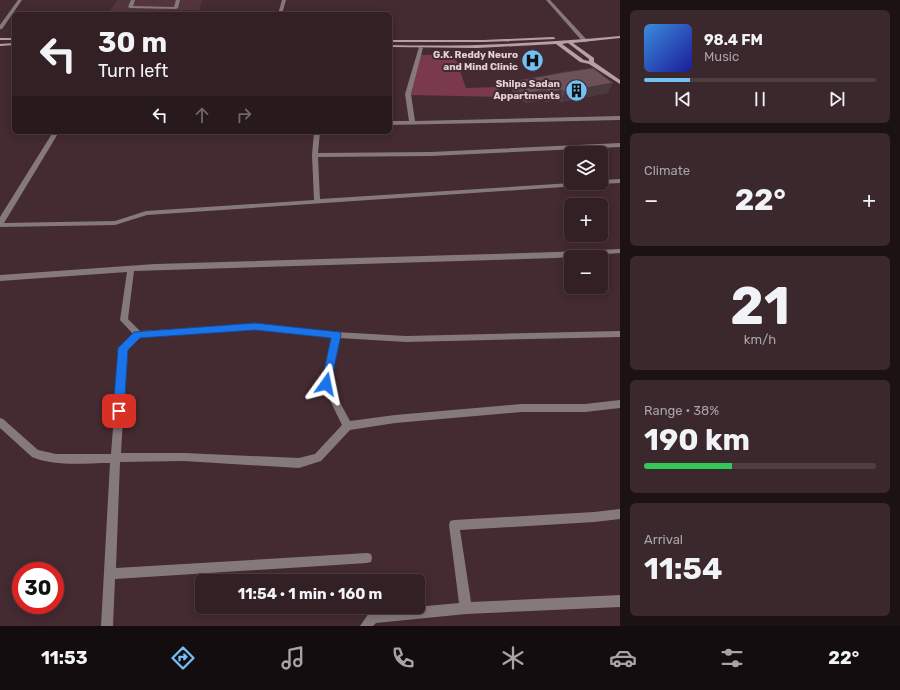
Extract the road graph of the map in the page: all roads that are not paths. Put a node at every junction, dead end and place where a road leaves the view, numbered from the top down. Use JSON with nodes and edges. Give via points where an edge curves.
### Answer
{"nodes":[{"id":1,"x":20,"y":0,"type":"edge"},
{"id":2,"x":133,"y":0,"type":"edge"},
{"id":3,"x":178,"y":0,"type":"edge"},
{"id":4,"x":284,"y":0,"type":"edge"},
{"id":5,"x":548,"y":0,"type":"edge"},
{"id":6,"x":281,"y":12,"type":"edge"},
{"id":7,"x":0,"y":28,"type":"edge"},
{"id":8,"x":620,"y":32,"type":"edge"},
{"id":9,"x":581,"y":36,"type":"junction"},
{"id":10,"x":620,"y":37,"type":"edge"},
{"id":11,"x":0,"y":39,"type":"edge"},
{"id":12,"x":12,"y":39,"type":"edge"},
{"id":13,"x":585,"y":40,"type":"junction"},
{"id":14,"x":392,"y":41,"type":"edge"},
{"id":15,"x":570,"y":42,"type":"junction"},
{"id":16,"x":558,"y":43,"type":"junction"},
{"id":17,"x":12,"y":44,"type":"edge"},
{"id":18,"x":0,"y":45,"type":"edge"},
{"id":19,"x":392,"y":46,"type":"edge"},
{"id":20,"x":421,"y":48,"type":"junction"},
{"id":21,"x":591,"y":63,"type":"junction"},
{"id":22,"x":620,"y":82,"type":"edge"},
{"id":23,"x":620,"y":118,"type":"edge"},
{"id":24,"x":412,"y":122,"type":"junction"},
{"id":25,"x":392,"y":123,"type":"edge"},
{"id":26,"x":55,"y":134,"type":"edge"},
{"id":27,"x":317,"y":134,"type":"edge"},
{"id":28,"x":620,"y":145,"type":"edge"},
{"id":29,"x":315,"y":155,"type":"junction"},
{"id":30,"x":620,"y":181,"type":"edge"},
{"id":31,"x":608,"y":182,"type":"edge"},
{"id":32,"x":564,"y":185,"type":"edge"},
{"id":33,"x":317,"y":202,"type":"junction"},
{"id":34,"x":0,"y":224,"type":"edge"},
{"id":35,"x":620,"y":251,"type":"edge"},
{"id":36,"x":132,"y":269,"type":"junction"},
{"id":37,"x":0,"y":278,"type":"edge"},
{"id":38,"x":138,"y":334,"type":"junction"},
{"id":39,"x":620,"y":334,"type":"edge"},
{"id":40,"x":336,"y":335,"type":"junction"},
{"id":41,"x":620,"y":404,"type":"edge"},
{"id":42,"x":0,"y":422,"type":"edge"},
{"id":43,"x":347,"y":426,"type":"junction"},
{"id":44,"x":116,"y":458,"type":"junction"},
{"id":45,"x":620,"y":514,"type":"edge"},
{"id":46,"x":367,"y":558,"type":"dead end"},
{"id":47,"x":110,"y":574,"type":"junction"},
{"id":48,"x":620,"y":601,"type":"edge"},
{"id":49,"x":466,"y":608,"type":"junction"},
{"id":50,"x":107,"y":626,"type":"edge"},
{"id":51,"x":366,"y":626,"type":"edge"}],
"edges":[{"from":1,"to":7,"type":"street"},
{"from":2,"to":3,"type":"street","via":[[130,7],[176,8]]},
{"from":4,"to":6,"type":"street"},
{"from":5,"to":9,"type":"street"},
{"from":8,"to":9,"type":"main road"},
{"from":9,"to":13,"type":"street"},
{"from":9,"to":14,"type":"main road","via":[[484,41]]},
{"from":10,"to":13,"type":"main road"},
{"from":11,"to":12,"type":"main road"},
{"from":13,"to":15,"type":"main road"},
{"from":15,"to":16,"type":"main road"},
{"from":15,"to":21,"type":"main road","via":[[592,59]]},
{"from":16,"to":20,"type":"main road"},
{"from":16,"to":21,"type":"main road","via":[[582,61]]},
{"from":17,"to":18,"type":"main road"},
{"from":19,"to":20,"type":"main road"},
{"from":20,"to":24,"type":"street","via":[[408,94]]},
{"from":21,"to":22,"type":"main road"},
{"from":23,"to":24,"type":"street"},
{"from":24,"to":25,"type":"street"},
{"from":26,"to":34,"type":"street"},
{"from":27,"to":29,"type":"street"},
{"from":28,"to":29,"type":"street","via":[[431,154]]},
{"from":29,"to":33,"type":"street"},
{"from":30,"to":31,"type":"street"},
{"from":32,"to":33,"type":"street"},
{"from":33,"to":34,"type":"street","via":[[146,212],[116,223]]},
{"from":35,"to":36,"type":"street"},
{"from":36,"to":37,"type":"street"},
{"from":36,"to":38,"type":"street","via":[[124,320]]},
{"from":38,"to":40,"type":"street","via":[[255,327]]},
{"from":38,"to":44,"type":"street","via":[[123,348]]},
{"from":39,"to":40,"type":"street","via":[[406,340]]},
{"from":40,"to":43,"type":"street","via":[[326,384]]},
{"from":41,"to":43,"type":"street","via":[[585,408],[521,408],[410,417]]},
{"from":42,"to":44,"type":"street","via":[[35,454],[56,460]]},
{"from":43,"to":44,"type":"street","via":[[318,458],[299,463],[184,457]]},
{"from":44,"to":47,"type":"street"},
{"from":45,"to":49,"type":"street","via":[[454,525]]},
{"from":46,"to":47,"type":"street"},
{"from":47,"to":50,"type":"street"},
{"from":48,"to":49,"type":"street"},
{"from":49,"to":51,"type":"street","via":[[372,617]]}]}
